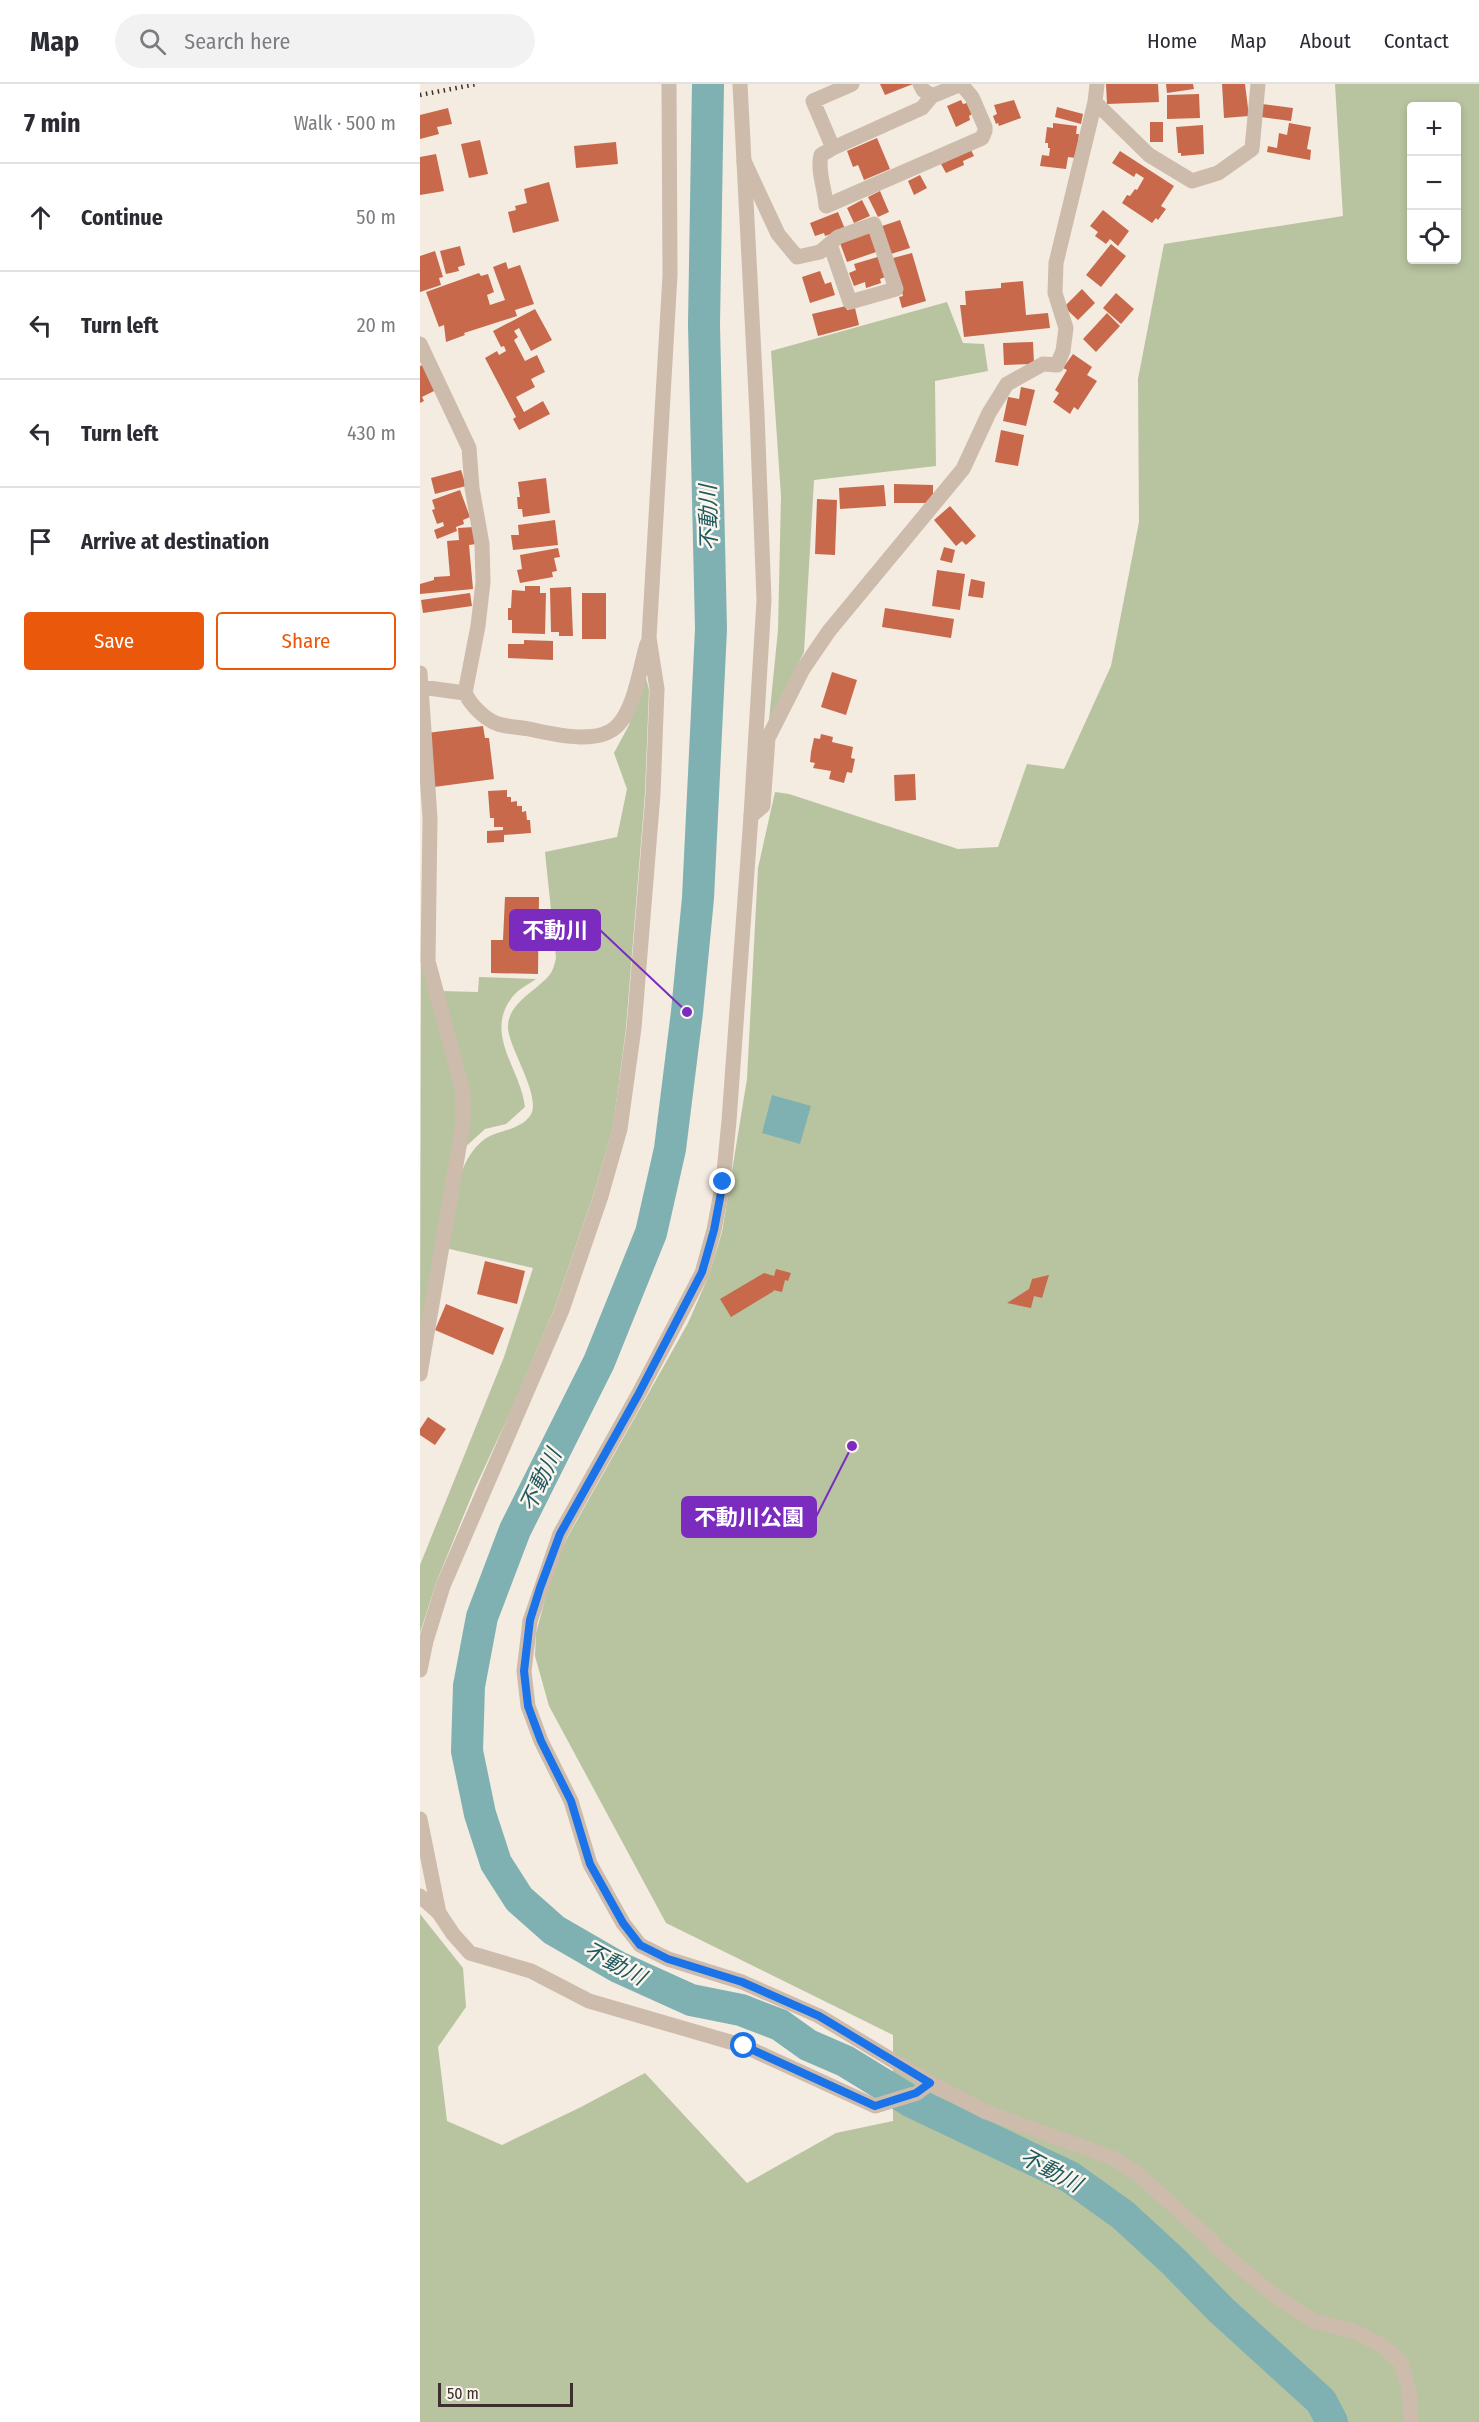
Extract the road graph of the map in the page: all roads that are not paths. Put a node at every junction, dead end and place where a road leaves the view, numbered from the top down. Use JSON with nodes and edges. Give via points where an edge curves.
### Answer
{"nodes":[{"id":1,"x":669,"y":84,"type":"edge"},
{"id":2,"x":740,"y":84,"type":"edge"},
{"id":3,"x":852,"y":84,"type":"edge"},
{"id":4,"x":920,"y":84,"type":"edge"},
{"id":5,"x":961,"y":84,"type":"edge"},
{"id":6,"x":1097,"y":84,"type":"edge"},
{"id":7,"x":1258,"y":84,"type":"edge"},
{"id":8,"x":932,"y":96,"type":"junction"},
{"id":9,"x":1095,"y":102,"type":"junction"},
{"id":10,"x":833,"y":148,"type":"junction"},
{"id":11,"x":743,"y":158,"type":"junction"},
{"id":12,"x":830,"y":244,"type":"junction"},
{"id":13,"x":420,"y":344,"type":"edge"},
{"id":14,"x":649,"y":638,"type":"junction"},
{"id":15,"x":421,"y":680,"type":"edge"},
{"id":16,"x":465,"y":693,"type":"junction"},
{"id":17,"x":421,"y":723,"type":"edge"},
{"id":18,"x":751,"y":816,"type":"junction"},
{"id":19,"x":420,"y":1374,"type":"edge"},
{"id":20,"x":420,"y":1670,"type":"edge"},
{"id":21,"x":420,"y":1819,"type":"edge"},
{"id":22,"x":420,"y":1896,"type":"edge"},
{"id":23,"x":439,"y":1914,"type":"junction"},
{"id":24,"x":930,"y":2083,"type":"junction"},
{"id":25,"x":1411,"y":2422,"type":"edge"}],
"edges":[{"from":1,"to":14,"type":"street","via":[[670,275]]},
{"from":2,"to":11,"type":"street"},
{"from":3,"to":10,"type":"street","via":[[813,101]]},
{"from":4,"to":8,"type":"street"},
{"from":5,"to":8,"type":"street"},
{"from":5,"to":10,"type":"street","via":[[972,97],[985,127],[982,138],[826,206],[819,165],[821,154]]},
{"from":6,"to":9,"type":"street"},
{"from":7,"to":9,"type":"street","via":[[1252,149],[1218,173],[1192,182],[1149,155]]},
{"from":8,"to":10,"type":"street","via":[[922,108]]},
{"from":9,"to":18,"type":"street","via":[[1056,263],[1055,293],[1066,328],[1057,365],[1043,364],[1007,384],[963,469],[802,669],[768,738],[763,806]]},
{"from":11,"to":12,"type":"street","via":[[778,234],[797,257],[820,252]]},
{"from":11,"to":18,"type":"street","via":[[764,600]]},
{"from":12,"to":12,"type":"street","via":[[838,237],[874,224],[896,289],[850,302]]},
{"from":13,"to":16,"type":"street","via":[[469,448],[482,544],[483,582]]},
{"from":14,"to":16,"type":"street","via":[[628,709],[617,727],[600,734],[571,737],[497,723],[486,718]]},
{"from":14,"to":20,"type":"street","via":[[657,689],[653,794],[634,1028],[622,1121],[602,1196],[562,1310],[443,1586]]},
{"from":15,"to":16,"type":"street"},
{"from":15,"to":17,"type":"street"},
{"from":17,"to":19,"type":"street","via":[[430,818],[428,961],[463,1092],[464,1124]]},
{"from":18,"to":24,"type":"street","via":[[729,1121],[714,1230],[702,1272],[682,1315],[560,1534],[530,1620],[524,1671],[528,1706],[571,1801],[590,1864],[640,1945],[668,1959],[742,1982],[819,2016]]},
{"from":21,"to":23,"type":"street"},
{"from":22,"to":23,"type":"street"},
{"from":23,"to":24,"type":"street","via":[[470,1953],[531,1971],[589,2001],[744,2046],[875,2106],[916,2093]]},
{"from":24,"to":25,"type":"street","via":[[986,2112],[1113,2158],[1138,2174],[1275,2296],[1314,2321],[1353,2331],[1383,2346],[1401,2363],[1409,2390]]}]}
